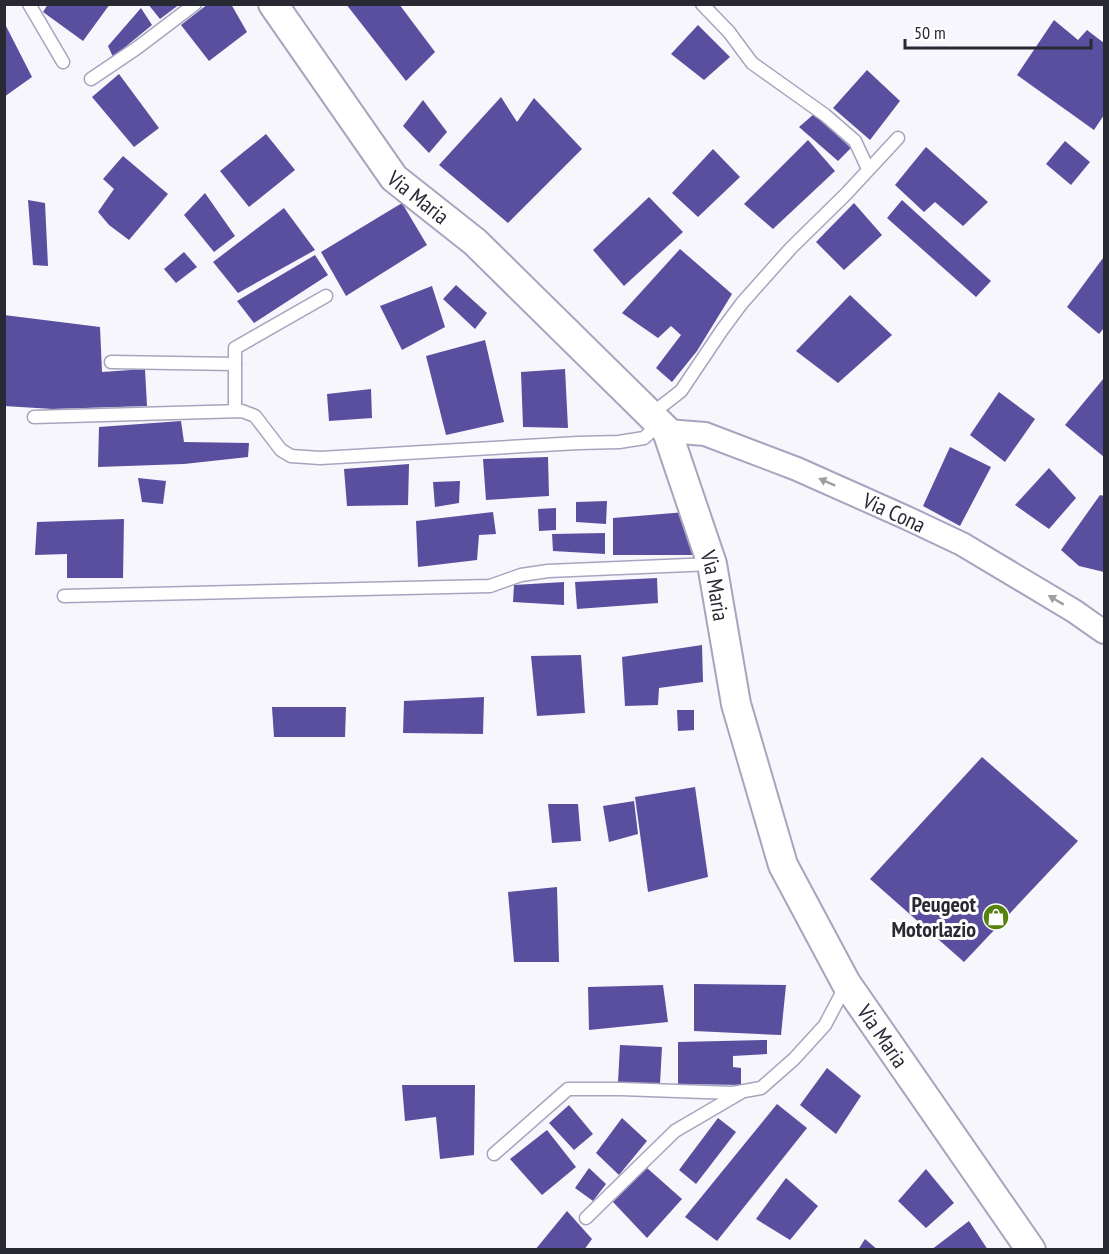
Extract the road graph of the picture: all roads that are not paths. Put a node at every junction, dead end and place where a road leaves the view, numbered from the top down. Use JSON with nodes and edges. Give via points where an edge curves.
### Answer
{"nodes":[{"id":1,"x":29,"y":4,"type":"edge"},
{"id":2,"x":195,"y":4,"type":"edge"},
{"id":3,"x":273,"y":4,"type":"edge"},
{"id":4,"x":702,"y":4,"type":"edge"},
{"id":5,"x":63,"y":62,"type":"dead end"},
{"id":6,"x":91,"y":79,"type":"dead end"},
{"id":7,"x":898,"y":138,"type":"dead end"},
{"id":8,"x":868,"y":169,"type":"junction"},
{"id":9,"x":326,"y":296,"type":"dead end"},
{"id":10,"x":111,"y":362,"type":"dead end"},
{"id":11,"x":235,"y":364,"type":"junction"},
{"id":12,"x":235,"y":411,"type":"junction"},
{"id":13,"x":34,"y":417,"type":"dead end"},
{"id":14,"x":659,"y":423,"type":"junction"},
{"id":15,"x":712,"y":564,"type":"junction"},
{"id":16,"x":64,"y":596,"type":"dead end"},
{"id":17,"x":1104,"y":633,"type":"edge"},
{"id":18,"x":846,"y":983,"type":"junction"},
{"id":19,"x":745,"y":1091,"type":"junction"},
{"id":20,"x":494,"y":1154,"type":"dead end"},
{"id":21,"x":586,"y":1218,"type":"dead end"},
{"id":22,"x":1031,"y":1250,"type":"edge"}],
"edges":[{"from":1,"to":5,"type":"lane"},
{"from":2,"to":6,"type":"lane"},
{"from":3,"to":14,"type":"street","name":"Via Maria","via":[[394,178],[475,242]]},
{"from":4,"to":8,"type":"lane","via":[[752,63],[855,141]]},
{"from":7,"to":8,"type":"lane"},
{"from":8,"to":14,"type":"lane","via":[[742,303]]},
{"from":9,"to":11,"type":"lane","via":[[235,348]]},
{"from":10,"to":11,"type":"lane"},
{"from":11,"to":12,"type":"lane"},
{"from":12,"to":13,"type":"lane"},
{"from":12,"to":14,"type":"lane","via":[[255,416],[281,450],[291,456],[320,458],[619,442],[644,438]]},
{"from":14,"to":15,"type":"street","name":"Via Maria"},
{"from":17,"to":14,"type":"street","name":"Via Cona","one_way":true,"via":[[962,544],[907,518],[705,434]]},
{"from":15,"to":16,"type":"lane","via":[[548,571],[490,585]]},
{"from":15,"to":18,"type":"street","name":"Via Maria","via":[[736,704],[783,865]]},
{"from":18,"to":19,"type":"lane","via":[[825,1025],[794,1059],[761,1088]]},
{"from":18,"to":22,"type":"street","name":"Via Maria"},
{"from":19,"to":20,"type":"lane","via":[[568,1089]]},
{"from":19,"to":21,"type":"lane","via":[[675,1131]]}]}
